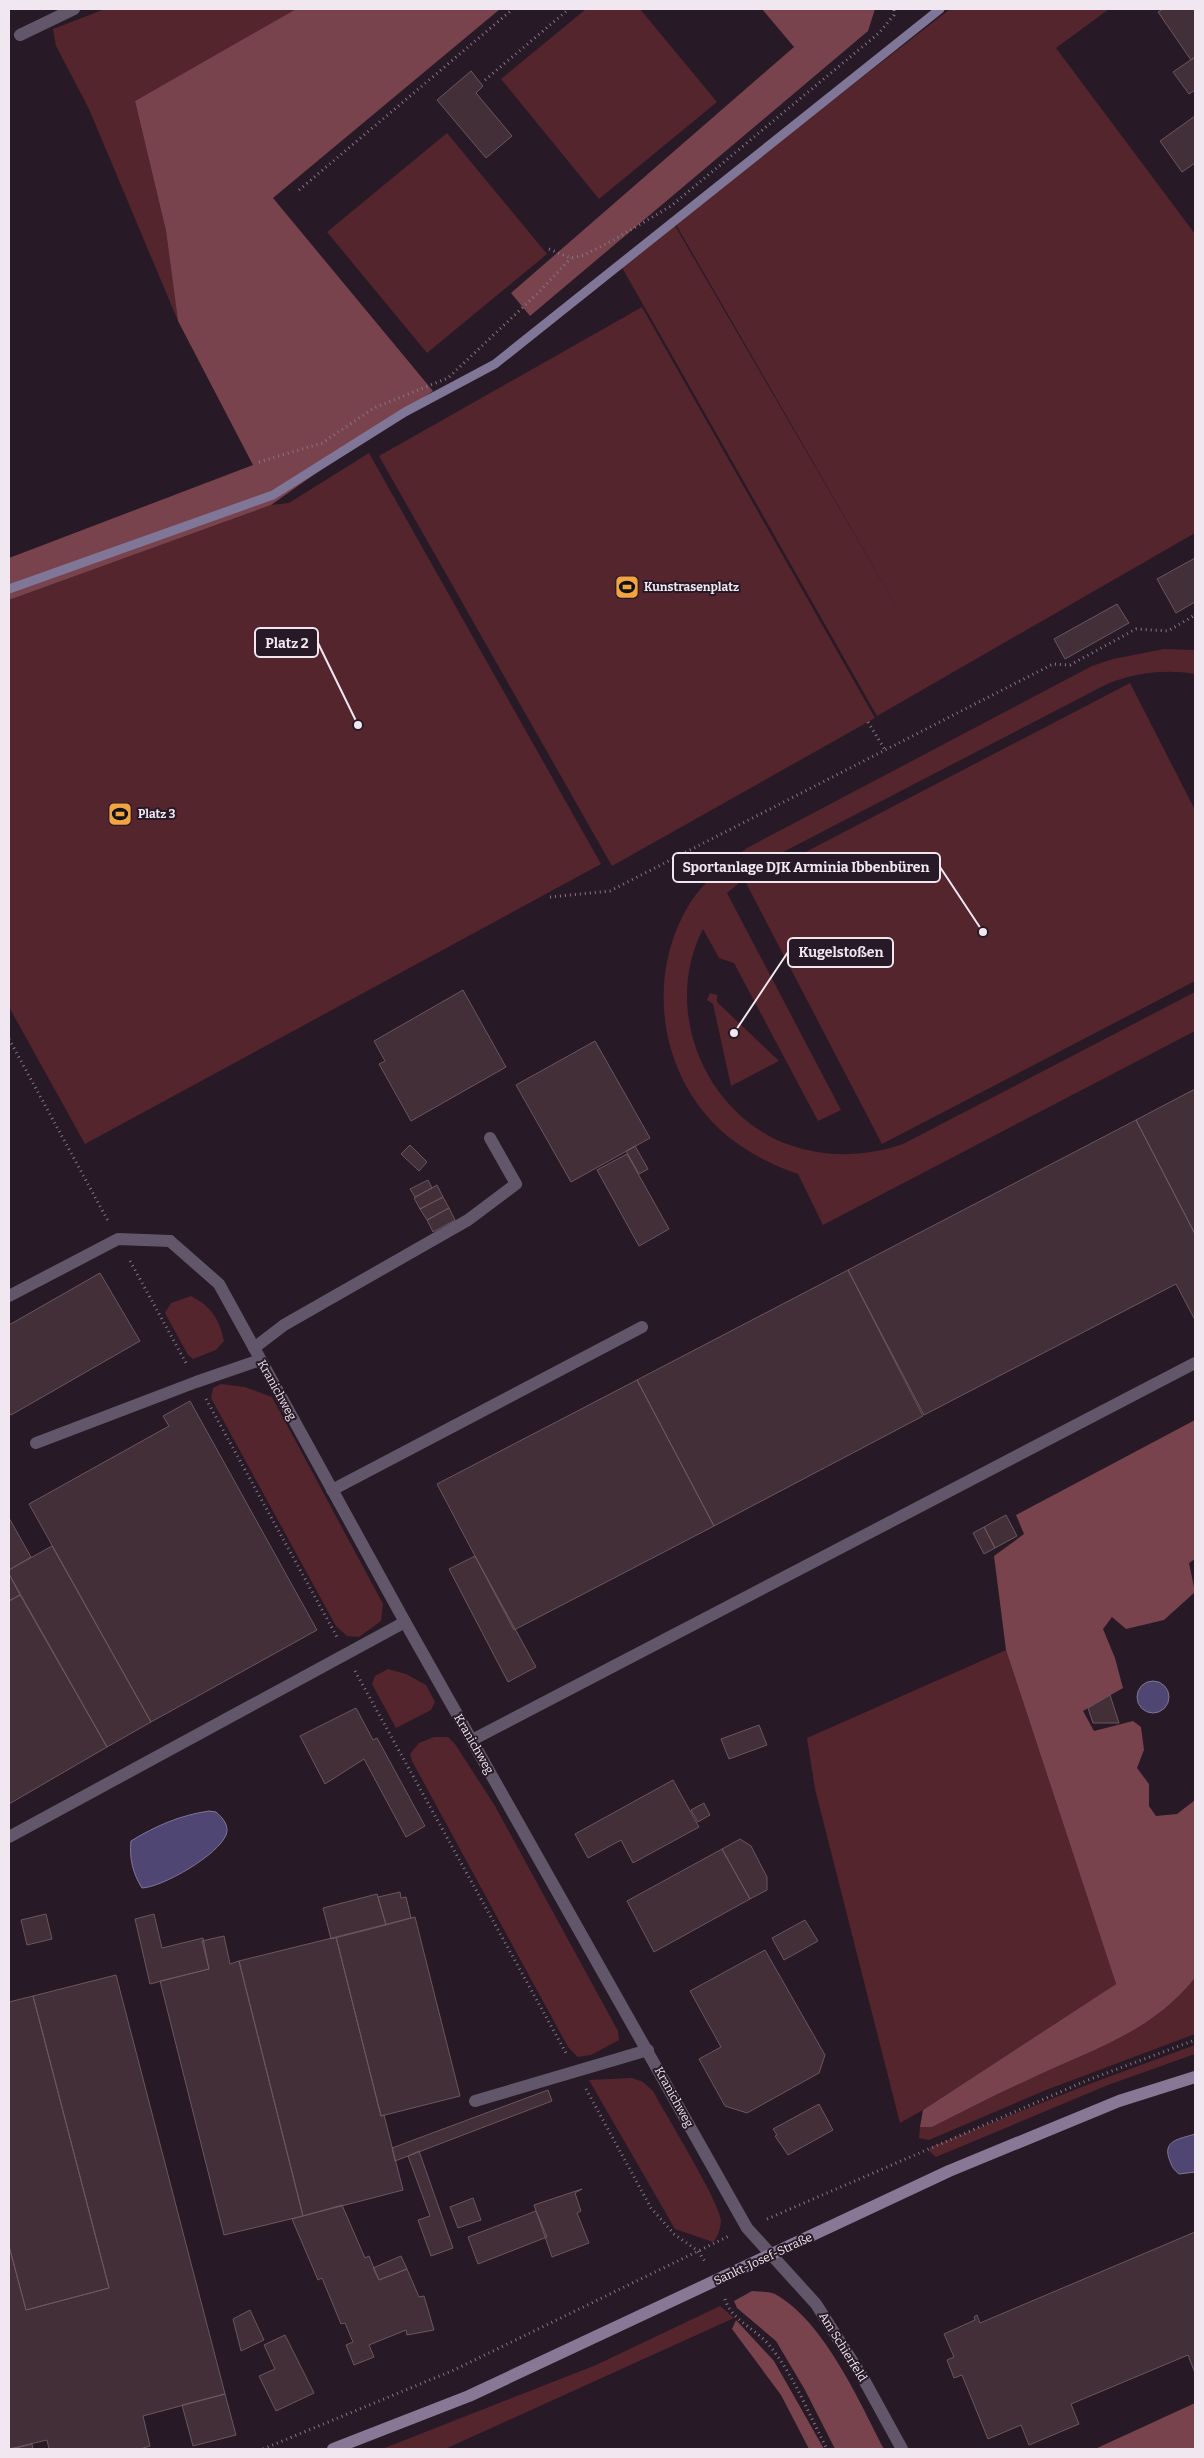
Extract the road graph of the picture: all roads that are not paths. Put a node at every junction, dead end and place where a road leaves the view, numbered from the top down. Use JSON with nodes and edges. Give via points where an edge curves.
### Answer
{"nodes":[{"id":1,"x":74,"y":9,"type":"edge"},
{"id":2,"x":20,"y":35,"type":"dead end"},
{"id":3,"x":490,"y":1138,"type":"dead end"},
{"id":4,"x":9,"y":1296,"type":"edge"},
{"id":5,"x":642,"y":1328,"type":"dead end"},
{"id":6,"x":254,"y":1348,"type":"junction"},
{"id":7,"x":260,"y":1360,"type":"junction"},
{"id":8,"x":1195,"y":1363,"type":"edge"},
{"id":9,"x":36,"y":1443,"type":"dead end"},
{"id":10,"x":332,"y":1490,"type":"junction"},
{"id":11,"x":404,"y":1622,"type":"junction"},
{"id":12,"x":472,"y":1740,"type":"junction"},
{"id":13,"x":9,"y":1837,"type":"edge"},
{"id":14,"x":648,"y":2050,"type":"junction"},
{"id":15,"x":1195,"y":2077,"type":"edge"},
{"id":16,"x":475,"y":2100,"type":"dead end"},
{"id":17,"x":770,"y":2256,"type":"junction"},
{"id":18,"x":333,"y":2449,"type":"edge"},
{"id":19,"x":902,"y":2449,"type":"edge"}],
"edges":[{"from":1,"to":2,"type":"street"},
{"from":3,"to":6,"type":"street","via":[[516,1184],[468,1220],[284,1325]]},
{"from":4,"to":6,"type":"street","name":"Kranichweg","via":[[118,1239],[170,1241],[218,1284]]},
{"from":5,"to":10,"type":"street"},
{"from":6,"to":7,"type":"street","name":"Kranichweg"},
{"from":7,"to":9,"type":"street"},
{"from":7,"to":10,"type":"street","name":"Kranichweg"},
{"from":8,"to":12,"type":"street"},
{"from":10,"to":11,"type":"street","name":"Kranichweg"},
{"from":11,"to":12,"type":"street","name":"Kranichweg"},
{"from":11,"to":13,"type":"street"},
{"from":12,"to":14,"type":"street","name":"Kranichweg"},
{"from":14,"to":16,"type":"street"},
{"from":14,"to":17,"type":"street","name":"Kranichweg","via":[[747,2228]]},
{"from":15,"to":17,"type":"street","name":"Sankt-Josef-Straße","via":[[1119,2101],[949,2172]]},
{"from":17,"to":18,"type":"street","name":"Sankt-Josef-Straße","via":[[469,2396]]},
{"from":17,"to":19,"type":"street","name":"Am Schierfeld","via":[[821,2311]]}]}
